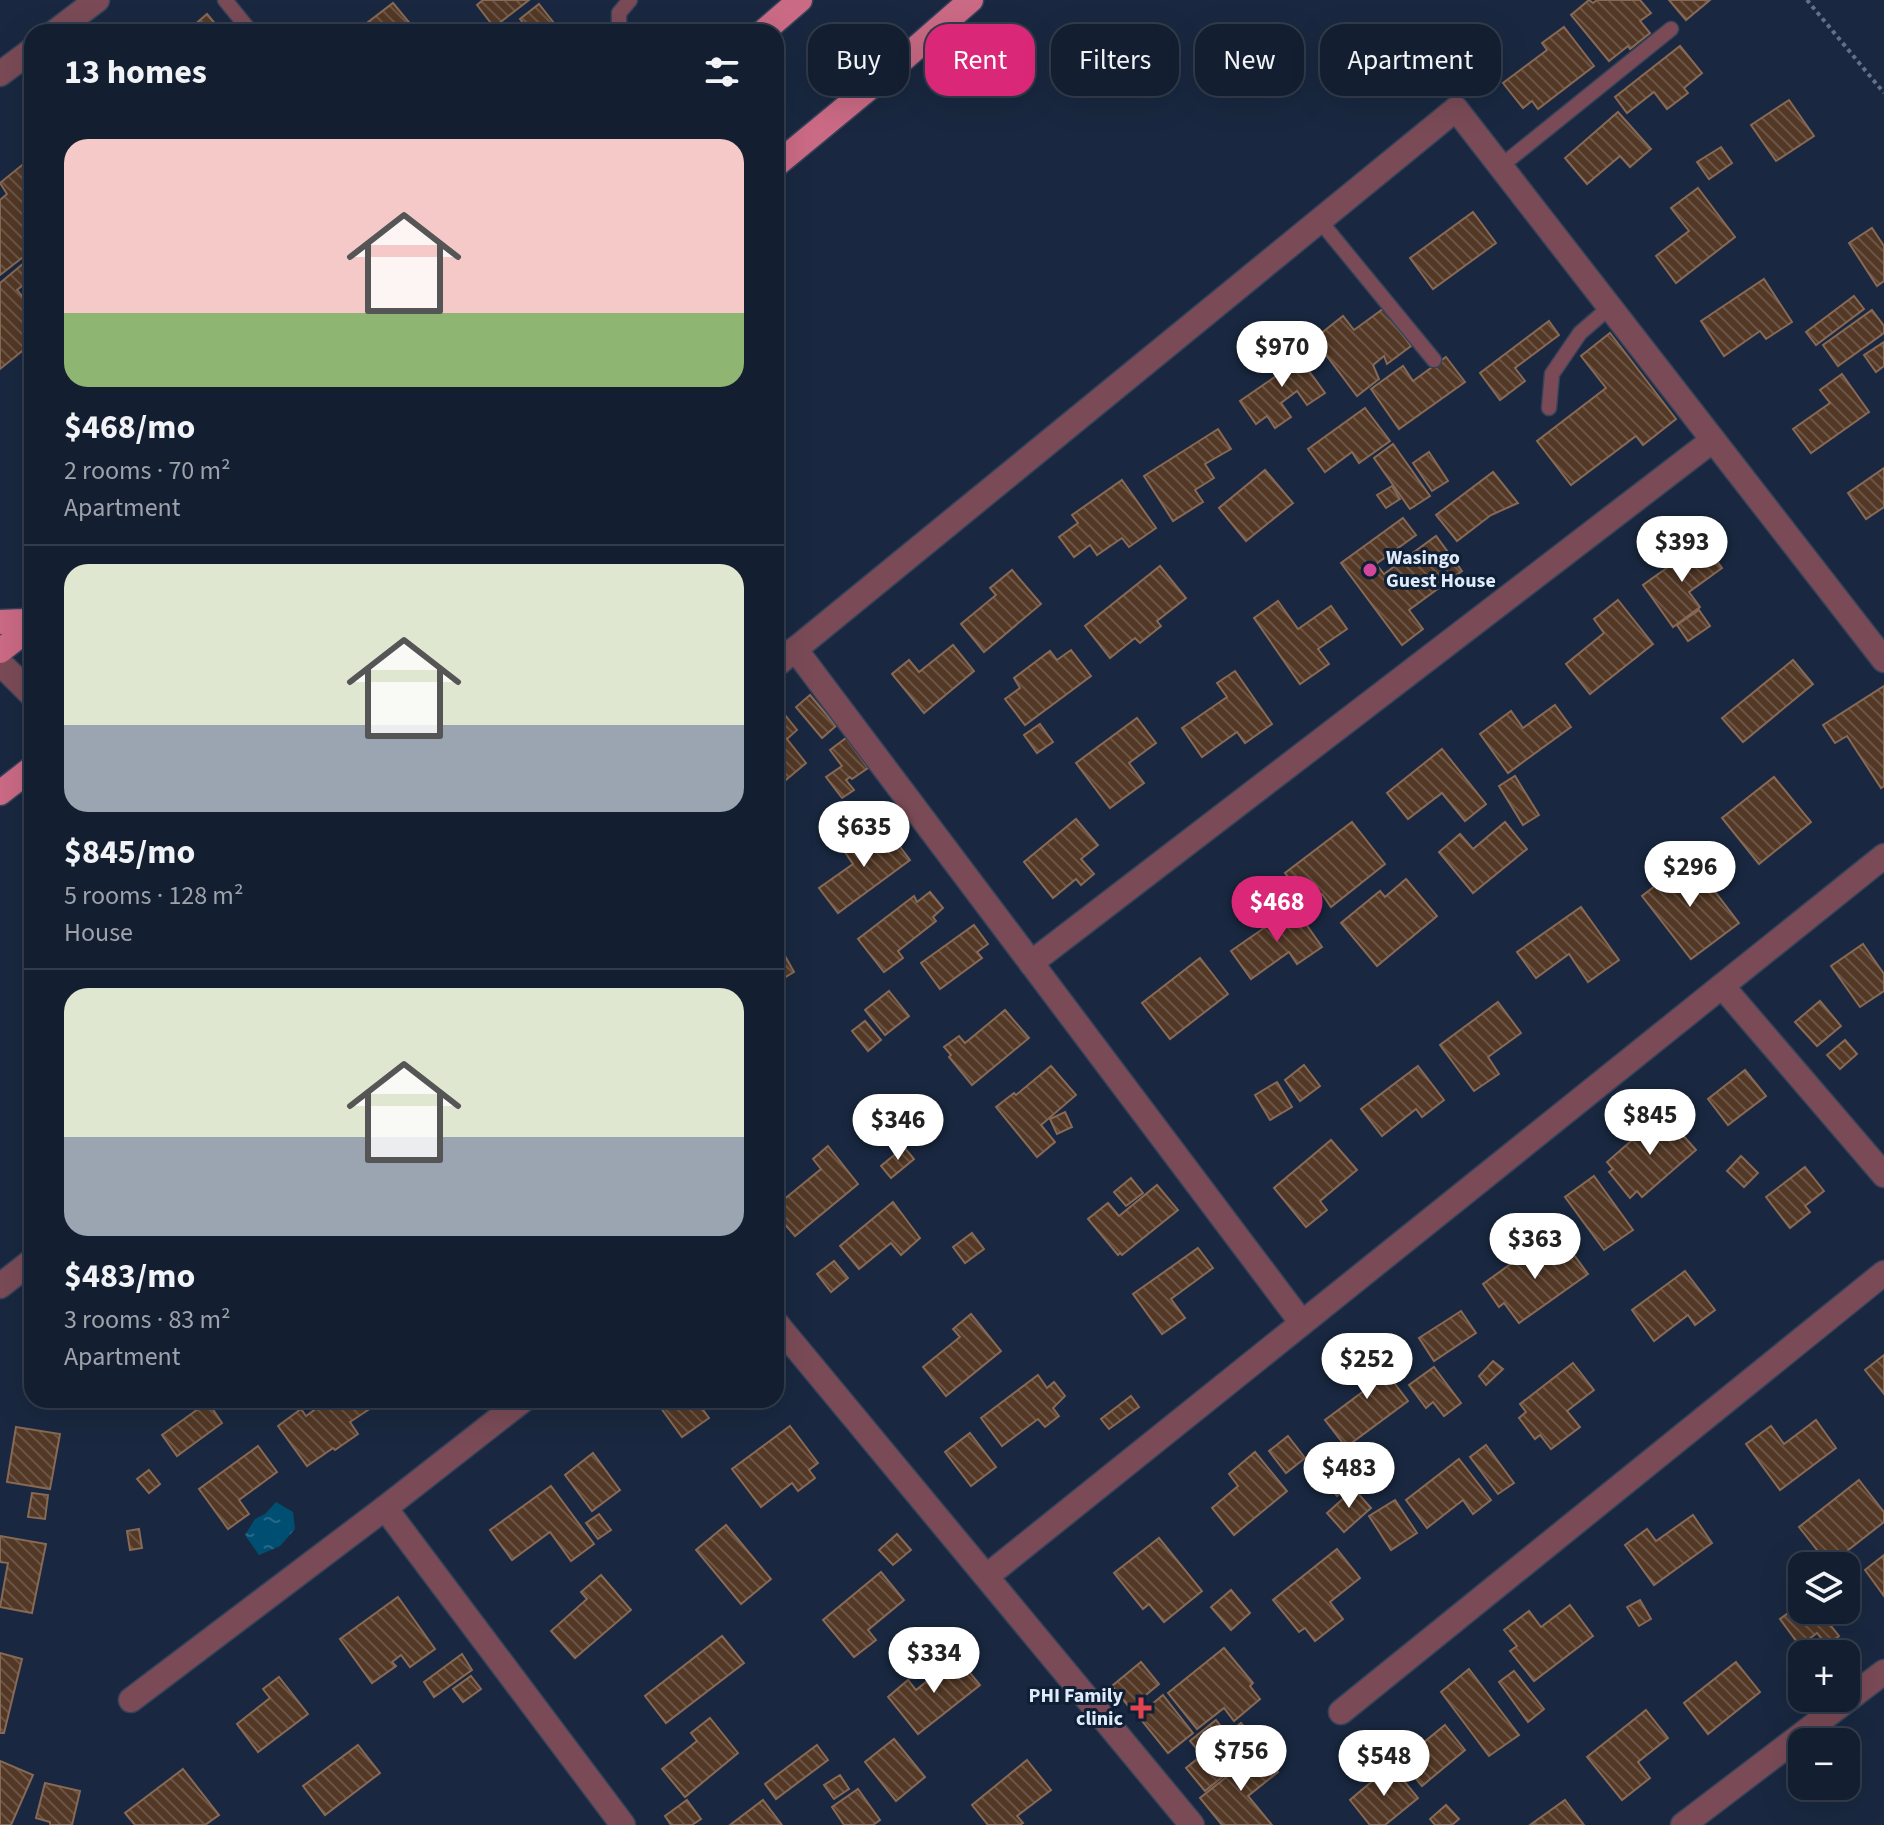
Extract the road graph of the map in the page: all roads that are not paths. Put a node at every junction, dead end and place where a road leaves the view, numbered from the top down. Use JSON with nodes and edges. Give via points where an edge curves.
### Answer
{"nodes":[{"id":1,"x":97,"y":0,"type":"edge"},
{"id":2,"x":225,"y":0,"type":"edge"},
{"id":3,"x":630,"y":0,"type":"edge"},
{"id":4,"x":971,"y":0,"type":"edge"},
{"id":5,"x":787,"y":4,"type":"edge"},
{"id":6,"x":66,"y":24,"type":"edge"},
{"id":7,"x":244,"y":24,"type":"edge"},
{"id":8,"x":619,"y":24,"type":"edge"},
{"id":9,"x":770,"y":24,"type":"edge"},
{"id":10,"x":1671,"y":29,"type":"dead end"},
{"id":11,"x":24,"y":56,"type":"edge"},
{"id":12,"x":0,"y":74,"type":"edge"},
{"id":13,"x":784,"y":158,"type":"edge"},
{"id":14,"x":1501,"y":166,"type":"junction"},
{"id":15,"x":1320,"y":221,"type":"junction"},
{"id":16,"x":1610,"y":307,"type":"junction"},
{"id":17,"x":1434,"y":360,"type":"dead end"},
{"id":18,"x":1549,"y":408,"type":"dead end"},
{"id":19,"x":1713,"y":440,"type":"junction"},
{"id":20,"x":24,"y":621,"type":"edge"},
{"id":21,"x":0,"y":622,"type":"edge"},
{"id":22,"x":24,"y":632,"type":"edge"},
{"id":23,"x":0,"y":651,"type":"edge"},
{"id":24,"x":785,"y":657,"type":"edge"},
{"id":25,"x":1884,"y":660,"type":"edge"},
{"id":26,"x":0,"y":663,"type":"edge"},
{"id":27,"x":24,"y":687,"type":"edge"},
{"id":28,"x":24,"y":774,"type":"edge"},
{"id":29,"x":0,"y":793,"type":"edge"},
{"id":30,"x":1884,"y":856,"type":"edge"},
{"id":31,"x":1031,"y":963,"type":"junction"},
{"id":32,"x":1722,"y":986,"type":"junction"},
{"id":33,"x":1884,"y":1175,"type":"edge"},
{"id":34,"x":24,"y":1267,"type":"edge"},
{"id":35,"x":1884,"y":1273,"type":"edge"},
{"id":36,"x":0,"y":1286,"type":"edge"},
{"id":37,"x":1302,"y":1323,"type":"junction"},
{"id":38,"x":784,"y":1333,"type":"edge"},
{"id":39,"x":513,"y":1408,"type":"edge"},
{"id":40,"x":385,"y":1508,"type":"junction"},
{"id":41,"x":987,"y":1576,"type":"junction"},
{"id":42,"x":1884,"y":1672,"type":"edge"},
{"id":43,"x":131,"y":1700,"type":"dead end"},
{"id":44,"x":1341,"y":1712,"type":"dead end"},
{"id":45,"x":623,"y":1825,"type":"edge"},
{"id":46,"x":1192,"y":1825,"type":"edge"},
{"id":47,"x":1683,"y":1825,"type":"edge"}],
"edges":[{"from":1,"to":6,"type":"street"},
{"from":2,"to":7,"type":"lane"},
{"from":3,"to":8,"type":"lane","via":[[619,13]]},
{"from":4,"to":13,"type":"main road"},
{"from":5,"to":9,"type":"main road"},
{"from":10,"to":14,"type":"lane"},
{"from":11,"to":12,"type":"street"},
{"from":14,"to":15,"type":"street","via":[[1456,109]]},
{"from":14,"to":16,"type":"street"},
{"from":15,"to":17,"type":"lane"},
{"from":15,"to":24,"type":"street"},
{"from":16,"to":18,"type":"lane","via":[[1580,333],[1552,374]]},
{"from":16,"to":19,"type":"street"},
{"from":19,"to":25,"type":"street"},
{"from":19,"to":31,"type":"street"},
{"from":20,"to":21,"type":"main road"},
{"from":22,"to":23,"type":"main road"},
{"from":24,"to":31,"type":"street"},
{"from":26,"to":27,"type":"street"},
{"from":28,"to":29,"type":"main road"},
{"from":30,"to":32,"type":"street"},
{"from":31,"to":37,"type":"street"},
{"from":32,"to":33,"type":"street"},
{"from":32,"to":37,"type":"street"},
{"from":34,"to":36,"type":"street"},
{"from":35,"to":44,"type":"street"},
{"from":37,"to":41,"type":"street"},
{"from":38,"to":41,"type":"street"},
{"from":39,"to":40,"type":"street"},
{"from":40,"to":43,"type":"street"},
{"from":40,"to":45,"type":"street"},
{"from":41,"to":46,"type":"street"},
{"from":42,"to":47,"type":"street"}]}
